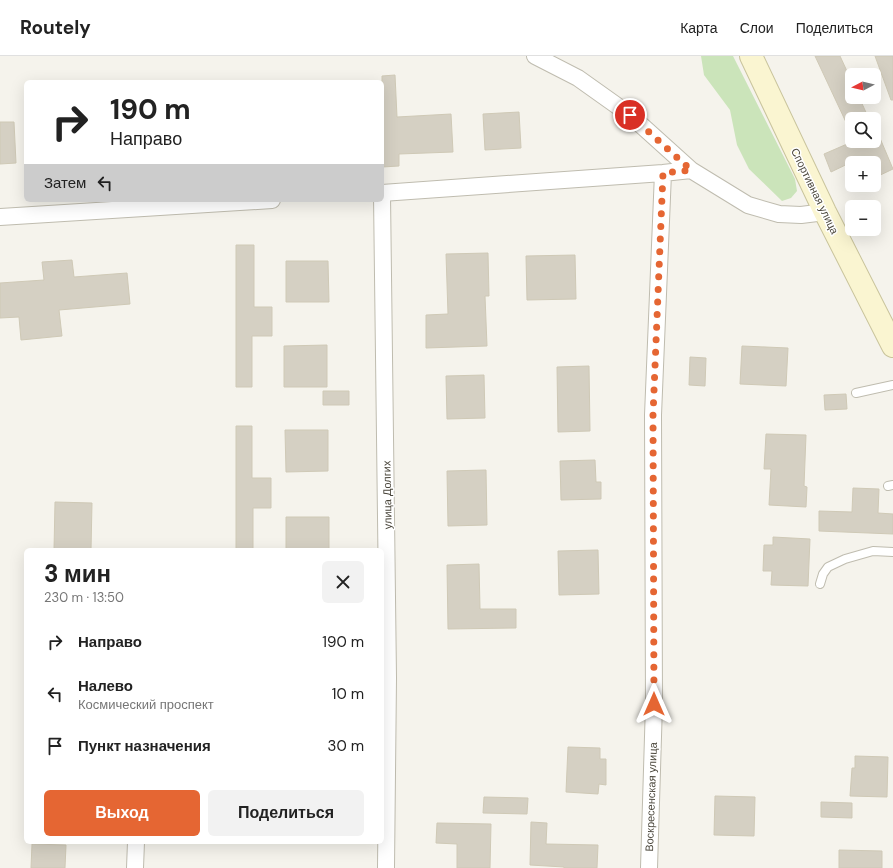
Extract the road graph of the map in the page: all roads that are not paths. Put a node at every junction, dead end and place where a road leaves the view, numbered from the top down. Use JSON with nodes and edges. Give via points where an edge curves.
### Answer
{"nodes":[{"id":1,"x":535,"y":56,"type":"edge"},
{"id":2,"x":751,"y":56,"type":"edge"},
{"id":3,"x":691,"y":170,"type":"junction"},
{"id":4,"x":663,"y":173,"type":"junction"},
{"id":5,"x":384,"y":194,"type":"edge"},
{"id":6,"x":240,"y":202,"type":"edge"},
{"id":7,"x":382,"y":202,"type":"edge"},
{"id":8,"x":825,"y":212,"type":"junction"},
{"id":9,"x":0,"y":217,"type":"edge"},
{"id":10,"x":893,"y":346,"type":"edge"},
{"id":11,"x":893,"y":385,"type":"edge"},
{"id":12,"x":856,"y":393,"type":"dead end"},
{"id":13,"x":893,"y":552,"type":"edge"},
{"id":14,"x":820,"y":584,"type":"dead end"},
{"id":15,"x":136,"y":844,"type":"edge"},
{"id":16,"x":135,"y":868,"type":"edge"},
{"id":17,"x":386,"y":868,"type":"edge"},
{"id":18,"x":649,"y":868,"type":"edge"}],
"edges":[{"from":1,"to":3,"type":"street","via":[[578,78],[630,115]]},
{"from":2,"to":8,"type":"street","name":"Спортивная улица"},
{"from":3,"to":4,"type":"street"},
{"from":3,"to":8,"type":"street","via":[[748,205],[779,214]]},
{"from":4,"to":5,"type":"street"},
{"from":4,"to":18,"type":"street","name":"Воскресенская улица","via":[[653,415],[654,704]]},
{"from":6,"to":9,"type":"street"},
{"from":7,"to":17,"type":"street","name":"улица Долгих","via":[[388,630]]},
{"from":8,"to":10,"type":"street","name":"Спортивная улица"},
{"from":11,"to":12,"type":"lane"},
{"from":13,"to":14,"type":"lane","via":[[873,551],[845,559],[828,567]]},
{"from":15,"to":16,"type":"street"}]}
